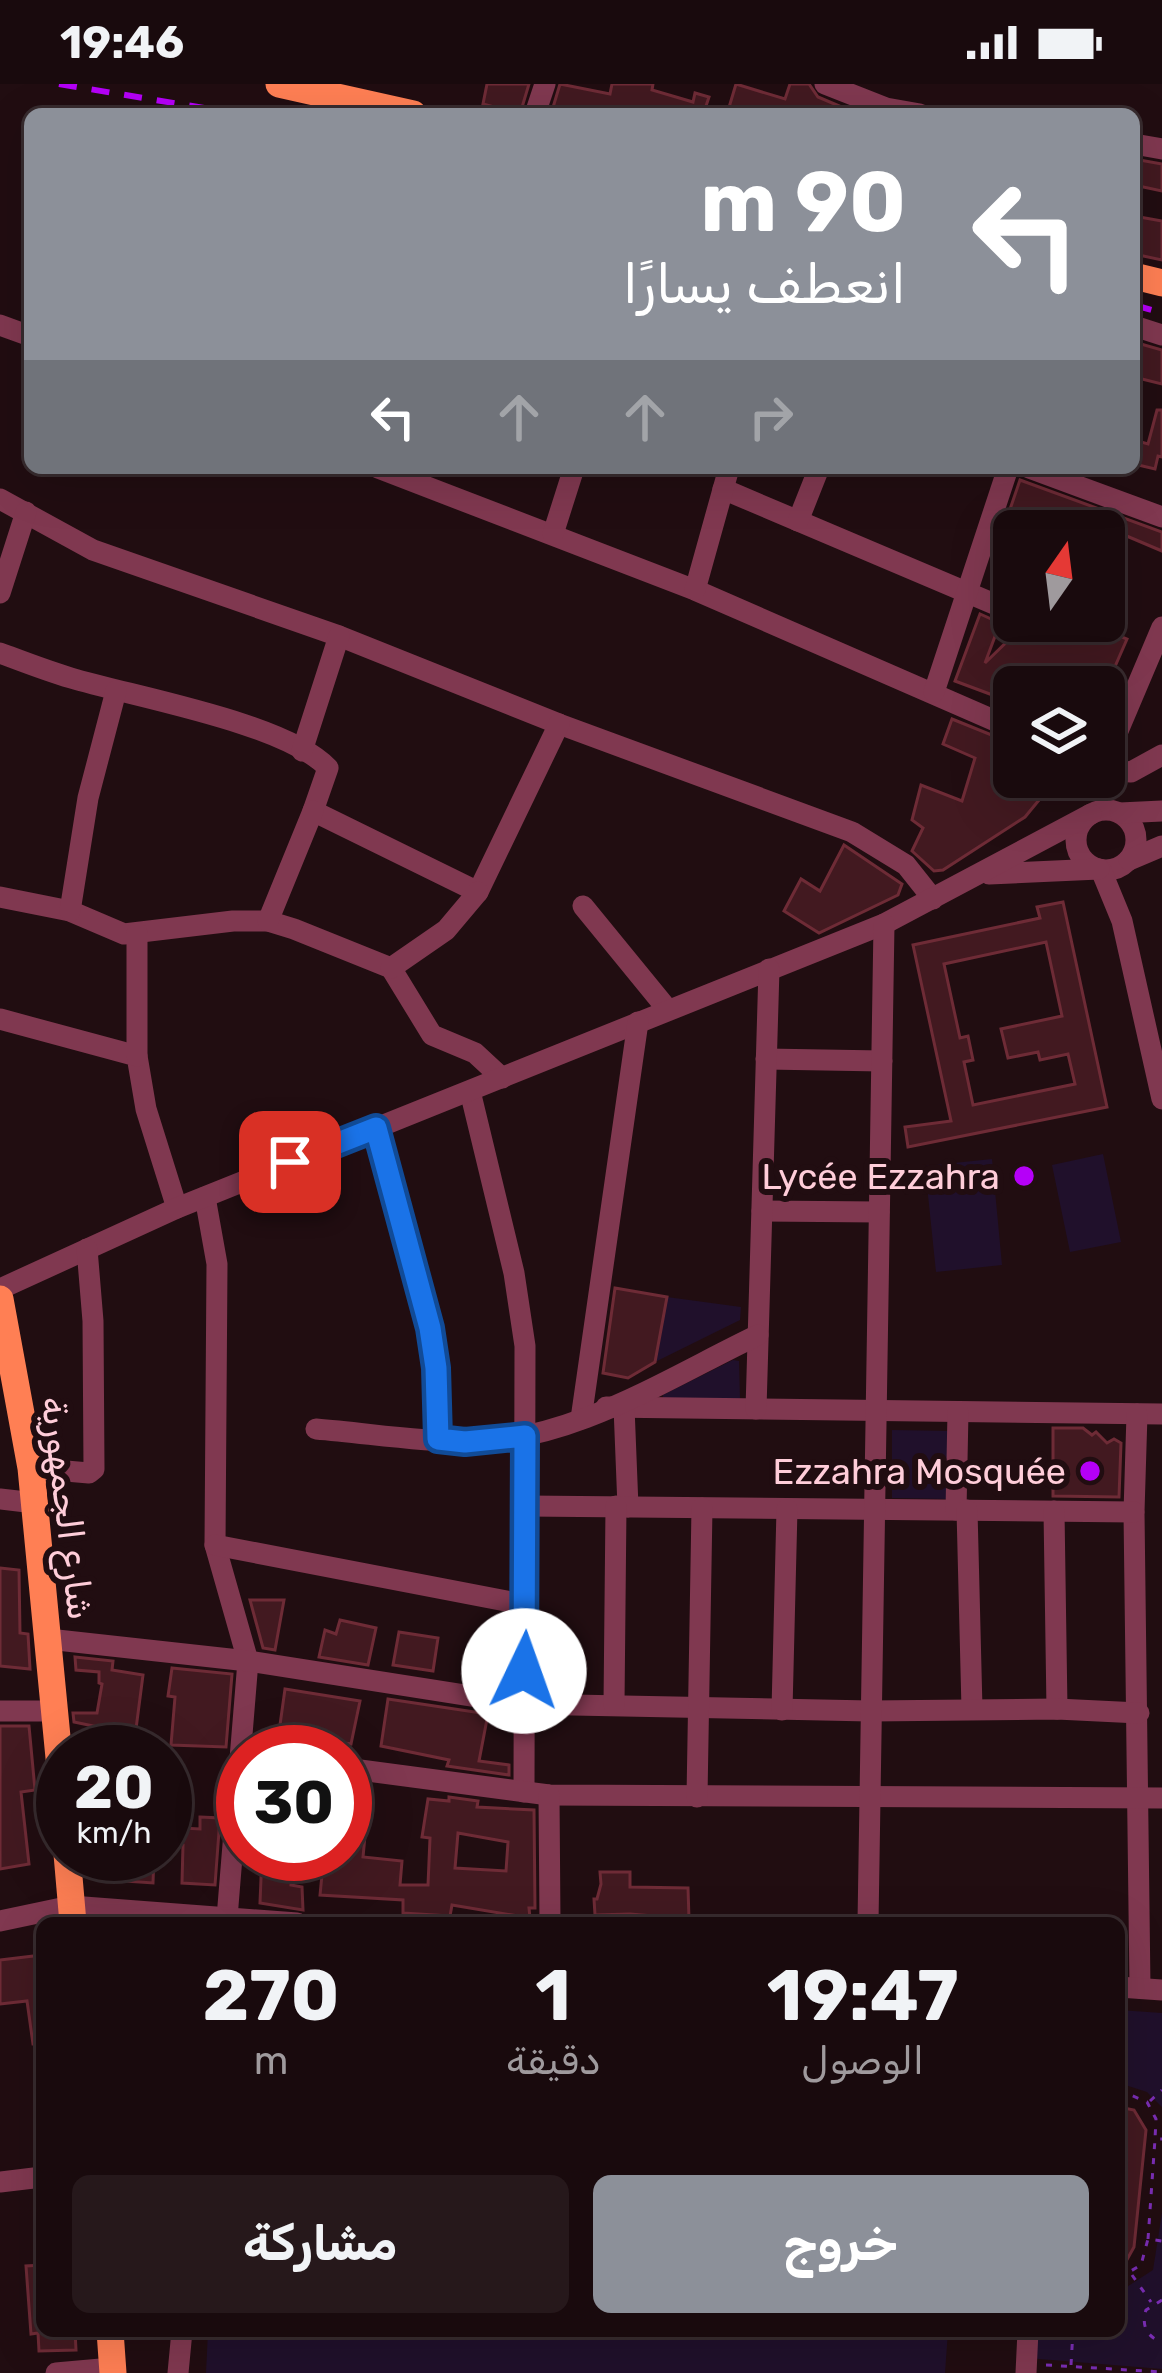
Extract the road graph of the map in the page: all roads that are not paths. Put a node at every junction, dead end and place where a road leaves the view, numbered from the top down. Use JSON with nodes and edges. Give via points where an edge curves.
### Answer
{"nodes":[{"id":1,"x":284,"y":84,"type":"edge"},
{"id":2,"x":839,"y":87,"type":"edge"},
{"id":3,"x":387,"y":108,"type":"edge"},
{"id":4,"x":886,"y":108,"type":"edge"},
{"id":5,"x":572,"y":474,"type":"edge"},
{"id":6,"x":817,"y":474,"type":"edge"},
{"id":7,"x":1006,"y":474,"type":"edge"},
{"id":8,"x":1045,"y":474,"type":"edge"},
{"id":9,"x":432,"y":477,"type":"edge"},
{"id":10,"x":726,"y":478,"type":"edge"},
{"id":11,"x":0,"y":499,"type":"edge"},
{"id":12,"x":26,"y":512,"type":"junction"},
{"id":13,"x":1162,"y":517,"type":"edge"},
{"id":14,"x":798,"y":521,"type":"junction"},
{"id":15,"x":553,"y":534,"type":"junction"},
{"id":16,"x":694,"y":590,"type":"junction"},
{"id":17,"x":966,"y":592,"type":"junction"},
{"id":18,"x":0,"y":593,"type":"edge"},
{"id":19,"x":993,"y":603,"type":"edge"},
{"id":20,"x":1162,"y":627,"type":"edge"},
{"id":21,"x":339,"y":636,"type":"junction"},
{"id":22,"x":0,"y":653,"type":"edge"},
{"id":23,"x":116,"y":691,"type":"junction"},
{"id":24,"x":934,"y":692,"type":"junction"},
{"id":25,"x":1125,"y":717,"type":"edge"},
{"id":26,"x":993,"y":719,"type":"edge"},
{"id":27,"x":559,"y":724,"type":"junction"},
{"id":28,"x":302,"y":751,"type":"junction"},
{"id":29,"x":1162,"y":755,"type":"edge"},
{"id":30,"x":1125,"y":772,"type":"edge"},
{"id":31,"x":1104,"y":798,"type":"edge"},
{"id":32,"x":313,"y":811,"type":"junction"},
{"id":33,"x":1104,"y":812,"type":"junction"},
{"id":34,"x":1162,"y":812,"type":"edge"},
{"id":35,"x":1162,"y":846,"type":"edge"},
{"id":36,"x":1127,"y":862,"type":"junction"},
{"id":37,"x":1100,"y":869,"type":"junction"},
{"id":38,"x":982,"y":874,"type":"junction"},
{"id":39,"x":478,"y":892,"type":"junction"},
{"id":40,"x":0,"y":897,"type":"edge"},
{"id":41,"x":933,"y":899,"type":"junction"},
{"id":42,"x":583,"y":906,"type":"dead end"},
{"id":43,"x":70,"y":911,"type":"junction"},
{"id":44,"x":268,"y":921,"type":"junction"},
{"id":45,"x":1122,"y":921,"type":"junction"},
{"id":46,"x":884,"y":924,"type":"junction"},
{"id":47,"x":137,"y":933,"type":"junction"},
{"id":48,"x":392,"y":968,"type":"junction"},
{"id":49,"x":769,"y":969,"type":"junction"},
{"id":50,"x":668,"y":1010,"type":"junction"},
{"id":51,"x":1,"y":1022,"type":"edge"},
{"id":52,"x":638,"y":1022,"type":"junction"},
{"id":53,"x":137,"y":1056,"type":"junction"},
{"id":54,"x":766,"y":1059,"type":"junction"},
{"id":55,"x":882,"y":1061,"type":"junction"},
{"id":56,"x":502,"y":1078,"type":"junction"},
{"id":57,"x":470,"y":1091,"type":"junction"},
{"id":58,"x":1162,"y":1099,"type":"edge"},
{"id":59,"x":376,"y":1128,"type":"junction"},
{"id":60,"x":205,"y":1197,"type":"junction"},
{"id":61,"x":177,"y":1208,"type":"junction"},
{"id":62,"x":762,"y":1211,"type":"junction"},
{"id":63,"x":880,"y":1212,"type":"junction"},
{"id":64,"x":87,"y":1249,"type":"junction"},
{"id":65,"x":0,"y":1289,"type":"edge"},
{"id":66,"x":0,"y":1299,"type":"edge"},
{"id":67,"x":758,"y":1335,"type":"junction"},
{"id":68,"x":615,"y":1407,"type":"junction"},
{"id":69,"x":756,"y":1409,"type":"junction"},
{"id":70,"x":876,"y":1411,"type":"junction"},
{"id":71,"x":958,"y":1412,"type":"junction"},
{"id":72,"x":1136,"y":1414,"type":"junction"},
{"id":73,"x":1162,"y":1414,"type":"edge"},
{"id":74,"x":581,"y":1419,"type":"junction"},
{"id":75,"x":316,"y":1430,"type":"dead end"},
{"id":76,"x":525,"y":1436,"type":"junction"},
{"id":77,"x":438,"y":1439,"type":"junction"},
{"id":78,"x":31,"y":1468,"type":"junction"},
{"id":79,"x":0,"y":1499,"type":"edge"},
{"id":80,"x":35,"y":1503,"type":"junction"},
{"id":81,"x":526,"y":1506,"type":"junction"},
{"id":82,"x":622,"y":1507,"type":"junction"},
{"id":83,"x":702,"y":1508,"type":"junction"},
{"id":84,"x":787,"y":1509,"type":"junction"},
{"id":85,"x":874,"y":1510,"type":"junction"},
{"id":86,"x":962,"y":1510,"type":"junction"},
{"id":87,"x":1054,"y":1511,"type":"junction"},
{"id":88,"x":1134,"y":1512,"type":"junction"},
{"id":89,"x":214,"y":1545,"type":"junction"},
{"id":90,"x":527,"y":1605,"type":"junction"},
{"id":91,"x":48,"y":1639,"type":"junction"},
{"id":92,"x":248,"y":1661,"type":"junction"},
{"id":93,"x":522,"y":1704,"type":"junction"},
{"id":94,"x":614,"y":1705,"type":"junction"},
{"id":95,"x":698,"y":1708,"type":"junction"},
{"id":96,"x":973,"y":1709,"type":"junction"},
{"id":97,"x":1057,"y":1709,"type":"junction"},
{"id":98,"x":782,"y":1710,"type":"junction"},
{"id":99,"x":0,"y":1711,"type":"edge"},
{"id":100,"x":56,"y":1711,"type":"junction"},
{"id":101,"x":870,"y":1711,"type":"junction"},
{"id":102,"x":1139,"y":1713,"type":"junction"},
{"id":103,"x":57,"y":1725,"type":"edge"},
{"id":104,"x":243,"y":1725,"type":"edge"},
{"id":105,"x":372,"y":1772,"type":"edge"},
{"id":106,"x":524,"y":1792,"type":"junction"},
{"id":107,"x":548,"y":1796,"type":"junction"},
{"id":108,"x":697,"y":1797,"type":"junction"},
{"id":109,"x":871,"y":1798,"type":"junction"},
{"id":110,"x":1162,"y":1798,"type":"edge"},
{"id":111,"x":1136,"y":1799,"type":"junction"},
{"id":112,"x":69,"y":1881,"type":"edge"},
{"id":113,"x":225,"y":1881,"type":"edge"},
{"id":114,"x":72,"y":1914,"type":"edge"},
{"id":115,"x":41,"y":1917,"type":"edge"},
{"id":116,"x":161,"y":1917,"type":"edge"},
{"id":117,"x":220,"y":1917,"type":"edge"},
{"id":118,"x":550,"y":1917,"type":"edge"},
{"id":119,"x":868,"y":1917,"type":"edge"},
{"id":120,"x":36,"y":1918,"type":"edge"},
{"id":121,"x":0,"y":1921,"type":"edge"},
{"id":122,"x":1140,"y":1988,"type":"edge"},
{"id":123,"x":36,"y":2178,"type":"edge"},
{"id":124,"x":0,"y":2182,"type":"edge"},
{"id":125,"x":110,"y":2337,"type":"edge"},
{"id":126,"x":181,"y":2337,"type":"edge"},
{"id":127,"x":1028,"y":2337,"type":"edge"},
{"id":128,"x":1026,"y":2368,"type":"edge"},
{"id":129,"x":113,"y":2371,"type":"edge"},
{"id":130,"x":56,"y":2373,"type":"edge"},
{"id":131,"x":178,"y":2373,"type":"edge"}],
"edges":[{"from":1,"to":3,"type":"main road"},
{"from":2,"to":4,"type":"street"},
{"from":5,"to":15,"type":"street"},
{"from":6,"to":14,"type":"street"},
{"from":7,"to":17,"type":"street"},
{"from":8,"to":13,"type":"street"},
{"from":9,"to":15,"type":"street"},
{"from":10,"to":14,"type":"street"},
{"from":10,"to":16,"type":"street"},
{"from":11,"to":12,"type":"street"},
{"from":12,"to":18,"type":"street"},
{"from":12,"to":21,"type":"street","via":[[92,550]]},
{"from":14,"to":17,"type":"street"},
{"from":15,"to":16,"type":"street"},
{"from":16,"to":24,"type":"street"},
{"from":17,"to":19,"type":"street"},
{"from":17,"to":24,"type":"street"},
{"from":20,"to":25,"type":"street"},
{"from":21,"to":27,"type":"street"},
{"from":21,"to":28,"type":"street"},
{"from":22,"to":23,"type":"street"},
{"from":23,"to":28,"type":"street"},
{"from":23,"to":43,"type":"street"},
{"from":24,"to":26,"type":"street"},
{"from":27,"to":39,"type":"street"},
{"from":27,"to":41,"type":"street","via":[[852,832],[906,865]]},
{"from":28,"to":32,"type":"street","via":[[328,768]]},
{"from":29,"to":30,"type":"street"},
{"from":31,"to":33,"type":"street"},
{"from":32,"to":39,"type":"street"},
{"from":32,"to":44,"type":"street"},
{"from":33,"to":34,"type":"street"},
{"from":33,"to":36,"type":"street","via":[[1136,835]]},
{"from":33,"to":37,"type":"street","via":[[1077,833],[1076,844]]},
{"from":33,"to":38,"type":"street"},
{"from":35,"to":36,"type":"street"},
{"from":36,"to":37,"type":"street"},
{"from":36,"to":45,"type":"street"},
{"from":37,"to":38,"type":"street"},
{"from":37,"to":45,"type":"street"},
{"from":38,"to":41,"type":"street"},
{"from":39,"to":48,"type":"street","via":[[446,930]]},
{"from":40,"to":43,"type":"street"},
{"from":41,"to":46,"type":"street"},
{"from":42,"to":50,"type":"street"},
{"from":43,"to":47,"type":"street"},
{"from":44,"to":47,"type":"street"},
{"from":44,"to":48,"type":"street"},
{"from":45,"to":58,"type":"street"},
{"from":46,"to":49,"type":"street"},
{"from":46,"to":55,"type":"street"},
{"from":47,"to":53,"type":"street"},
{"from":48,"to":56,"type":"street","via":[[432,1035],[475,1053]]},
{"from":49,"to":50,"type":"street"},
{"from":49,"to":54,"type":"street"},
{"from":50,"to":52,"type":"street"},
{"from":51,"to":53,"type":"street"},
{"from":52,"to":56,"type":"street"},
{"from":52,"to":74,"type":"street"},
{"from":53,"to":61,"type":"street"},
{"from":54,"to":55,"type":"street"},
{"from":54,"to":62,"type":"street"},
{"from":55,"to":63,"type":"street"},
{"from":56,"to":57,"type":"street"},
{"from":57,"to":59,"type":"street"},
{"from":57,"to":76,"type":"street","via":[[521,1307]]},
{"from":59,"to":60,"type":"street"},
{"from":59,"to":77,"type":"street","via":[[430,1328]]},
{"from":60,"to":61,"type":"street"},
{"from":60,"to":89,"type":"street","via":[[217,1264]]},
{"from":61,"to":64,"type":"street"},
{"from":62,"to":63,"type":"street"},
{"from":62,"to":67,"type":"street"},
{"from":63,"to":70,"type":"street"},
{"from":64,"to":65,"type":"street"},
{"from":64,"to":78,"type":"street","via":[[94,1469]]},
{"from":66,"to":78,"type":"main road","name":"شارع الجمهورية"},
{"from":67,"to":68,"type":"street"},
{"from":67,"to":69,"type":"street"},
{"from":68,"to":69,"type":"street"},
{"from":68,"to":74,"type":"street"},
{"from":68,"to":82,"type":"street"},
{"from":69,"to":70,"type":"street"},
{"from":70,"to":71,"type":"street"},
{"from":70,"to":85,"type":"street"},
{"from":71,"to":72,"type":"street"},
{"from":71,"to":86,"type":"street"},
{"from":72,"to":73,"type":"street"},
{"from":72,"to":88,"type":"street"},
{"from":74,"to":76,"type":"street"},
{"from":75,"to":77,"type":"street"},
{"from":76,"to":77,"type":"street"},
{"from":76,"to":81,"type":"street"},
{"from":78,"to":80,"type":"main road","name":"شارع الجمهورية"},
{"from":79,"to":80,"type":"street"},
{"from":80,"to":91,"type":"main road","name":"شارع الجمهورية"},
{"from":81,"to":82,"type":"street"},
{"from":81,"to":90,"type":"street"},
{"from":82,"to":83,"type":"street"},
{"from":82,"to":94,"type":"street"},
{"from":83,"to":84,"type":"street"},
{"from":83,"to":95,"type":"street"},
{"from":84,"to":85,"type":"street"},
{"from":84,"to":98,"type":"street"},
{"from":85,"to":86,"type":"street"},
{"from":85,"to":101,"type":"street"},
{"from":86,"to":87,"type":"street"},
{"from":86,"to":96,"type":"street"},
{"from":87,"to":88,"type":"street"},
{"from":87,"to":97,"type":"street"},
{"from":88,"to":102,"type":"street"},
{"from":89,"to":90,"type":"street"},
{"from":89,"to":92,"type":"street"},
{"from":90,"to":93,"type":"street"},
{"from":91,"to":92,"type":"street"},
{"from":91,"to":100,"type":"main road","name":"شارع الجمهورية"},
{"from":92,"to":93,"type":"street"},
{"from":92,"to":104,"type":"street"},
{"from":93,"to":94,"type":"street"},
{"from":93,"to":106,"type":"street"},
{"from":94,"to":95,"type":"street"},
{"from":95,"to":98,"type":"street"},
{"from":95,"to":108,"type":"street"},
{"from":96,"to":97,"type":"street"},
{"from":96,"to":101,"type":"street"},
{"from":97,"to":102,"type":"street"},
{"from":98,"to":101,"type":"street"},
{"from":99,"to":100,"type":"street"},
{"from":100,"to":103,"type":"main road","name":"شارع الجمهورية"},
{"from":101,"to":109,"type":"street"},
{"from":102,"to":111,"type":"street"},
{"from":105,"to":106,"type":"street"},
{"from":106,"to":107,"type":"street"},
{"from":107,"to":108,"type":"street"},
{"from":107,"to":118,"type":"street"},
{"from":108,"to":109,"type":"street"},
{"from":109,"to":111,"type":"street"},
{"from":109,"to":119,"type":"street"},
{"from":110,"to":111,"type":"street"},
{"from":111,"to":122,"type":"street"},
{"from":112,"to":114,"type":"main road"},
{"from":113,"to":117,"type":"street"},
{"from":114,"to":115,"type":"street"},
{"from":114,"to":116,"type":"street"},
{"from":120,"to":121,"type":"street"},
{"from":123,"to":124,"type":"street"},
{"from":125,"to":129,"type":"main road"},
{"from":126,"to":131,"type":"street"},
{"from":127,"to":128,"type":"street"},
{"from":129,"to":130,"type":"street"}]}
